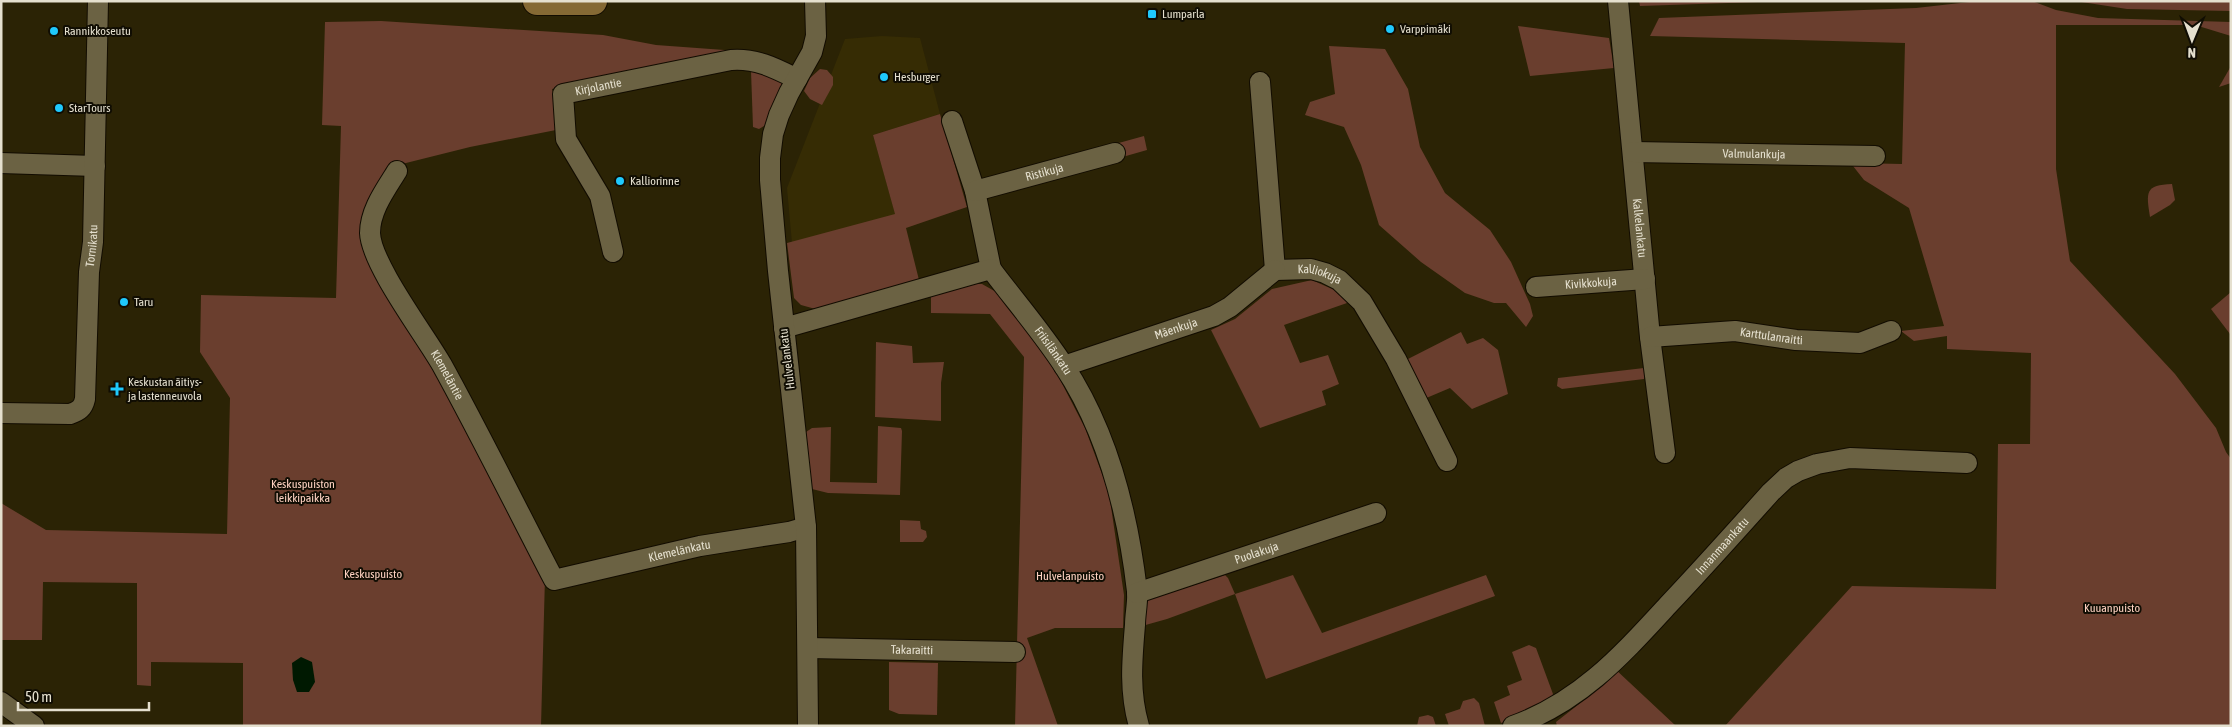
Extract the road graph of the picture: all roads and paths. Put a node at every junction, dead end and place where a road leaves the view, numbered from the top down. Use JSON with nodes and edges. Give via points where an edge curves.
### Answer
{"nodes":[{"id":1,"x":98,"y":1,"type":"edge"},
{"id":2,"x":537,"y":1,"type":"edge"},
{"id":3,"x":593,"y":1,"type":"edge"},
{"id":4,"x":815,"y":1,"type":"edge"},
{"id":5,"x":1618,"y":1,"type":"edge"},
{"id":6,"x":797,"y":78,"type":"junction"},
{"id":7,"x":1260,"y":82,"type":"dead end"},
{"id":8,"x":952,"y":121,"type":"dead end"},
{"id":9,"x":1633,"y":152,"type":"junction"},
{"id":10,"x":1115,"y":153,"type":"dead end"},
{"id":11,"x":1875,"y":156,"type":"dead end"},
{"id":12,"x":1,"y":163,"type":"edge"},
{"id":13,"x":95,"y":166,"type":"junction"},
{"id":14,"x":397,"y":171,"type":"dead end"},
{"id":15,"x":975,"y":192,"type":"junction"},
{"id":16,"x":613,"y":252,"type":"dead end"},
{"id":17,"x":991,"y":269,"type":"junction"},
{"id":18,"x":1275,"y":270,"type":"junction"},
{"id":19,"x":1645,"y":279,"type":"junction"},
{"id":20,"x":1536,"y":287,"type":"dead end"},
{"id":21,"x":784,"y":328,"type":"junction"},
{"id":22,"x":1891,"y":330,"type":"dead end"},
{"id":23,"x":1650,"y":337,"type":"junction"},
{"id":24,"x":1064,"y":366,"type":"junction"},
{"id":25,"x":1,"y":413,"type":"edge"},
{"id":26,"x":1665,"y":454,"type":"dead end"},
{"id":27,"x":1446,"y":461,"type":"dead end"},
{"id":28,"x":1967,"y":463,"type":"dead end"},
{"id":29,"x":1376,"y":513,"type":"dead end"},
{"id":30,"x":806,"y":527,"type":"junction"},
{"id":31,"x":554,"y":580,"type":"joint"},
{"id":32,"x":1137,"y":593,"type":"junction"},
{"id":33,"x":808,"y":648,"type":"junction"},
{"id":34,"x":1015,"y":652,"type":"dead end"},
{"id":35,"x":5,"y":712,"type":"edge"},
{"id":36,"x":34,"y":726,"type":"edge"},
{"id":37,"x":808,"y":726,"type":"edge"},
{"id":38,"x":1139,"y":726,"type":"edge"},
{"id":39,"x":1513,"y":726,"type":"edge"}],
"edges":[{"from":1,"to":13,"type":"street","name":"Tornikatu"},
{"from":2,"to":3,"type":"main road"},
{"from":4,"to":6,"type":"street","name":"Hulvelankatu","via":[[816,36],[812,52]]},
{"from":5,"to":9,"type":"street","name":"Kalkelankatu"},
{"from":6,"to":16,"type":"street","name":"Kirjolantie","via":[[747,58],[563,94],[566,139],[600,196]]},
{"from":6,"to":21,"type":"street","name":"Hulvelankatu","via":[[779,115],[770,158]]},
{"from":7,"to":18,"type":"street"},
{"from":8,"to":15,"type":"street"},
{"from":9,"to":11,"type":"street","name":"Valmulankuja"},
{"from":9,"to":19,"type":"street","name":"Kalkelankatu"},
{"from":10,"to":15,"type":"street","name":"Ristikuja"},
{"from":12,"to":13,"type":"street"},
{"from":13,"to":25,"type":"street","name":"Tornikatu","via":[[83,406],[70,414]]},
{"from":14,"to":31,"type":"street","name":"Klemeläntie","via":[[372,219],[372,246],[441,364]]},
{"from":15,"to":17,"type":"street"},
{"from":17,"to":21,"type":"street"},
{"from":17,"to":24,"type":"street","name":"Friisilänkatu"},
{"from":18,"to":24,"type":"street","name":"Mäenkuja","via":[[1214,316]]},
{"from":18,"to":27,"type":"street","name":"Kalliokuja","via":[[1326,272],[1362,302],[1396,359]]},
{"from":19,"to":20,"type":"street","name":"Kivikkokuja"},
{"from":19,"to":23,"type":"street","name":"Kalkelankatu"},
{"from":21,"to":30,"type":"street","name":"Hulvelankatu"},
{"from":22,"to":23,"type":"street","name":"Karttulanraitti","via":[[1860,343],[1796,340],[1735,331]]},
{"from":23,"to":26,"type":"street","name":"Kalkelankatu"},
{"from":24,"to":32,"type":"street","name":"Friisilänkatu","via":[[1097,428],[1110,465],[1121,502]]},
{"from":28,"to":39,"type":"street","name":"Innanmaankatu","via":[[1850,458],[1817,464],[1792,475],[1771,492],[1603,673],[1563,703]]},
{"from":29,"to":32,"type":"street","name":"Puolakuja"},
{"from":30,"to":31,"type":"street","name":"Klemelänkatu","via":[[700,546]]},
{"from":30,"to":33,"type":"street","name":"Hulvelankatu"},
{"from":32,"to":38,"type":"street","name":"Friisilänkatu","via":[[1131,680]]},
{"from":33,"to":34,"type":"street","name":"Takaraitti"},
{"from":33,"to":37,"type":"street","name":"Hulvelankatu"},
{"from":35,"to":36,"type":"street"}]}
